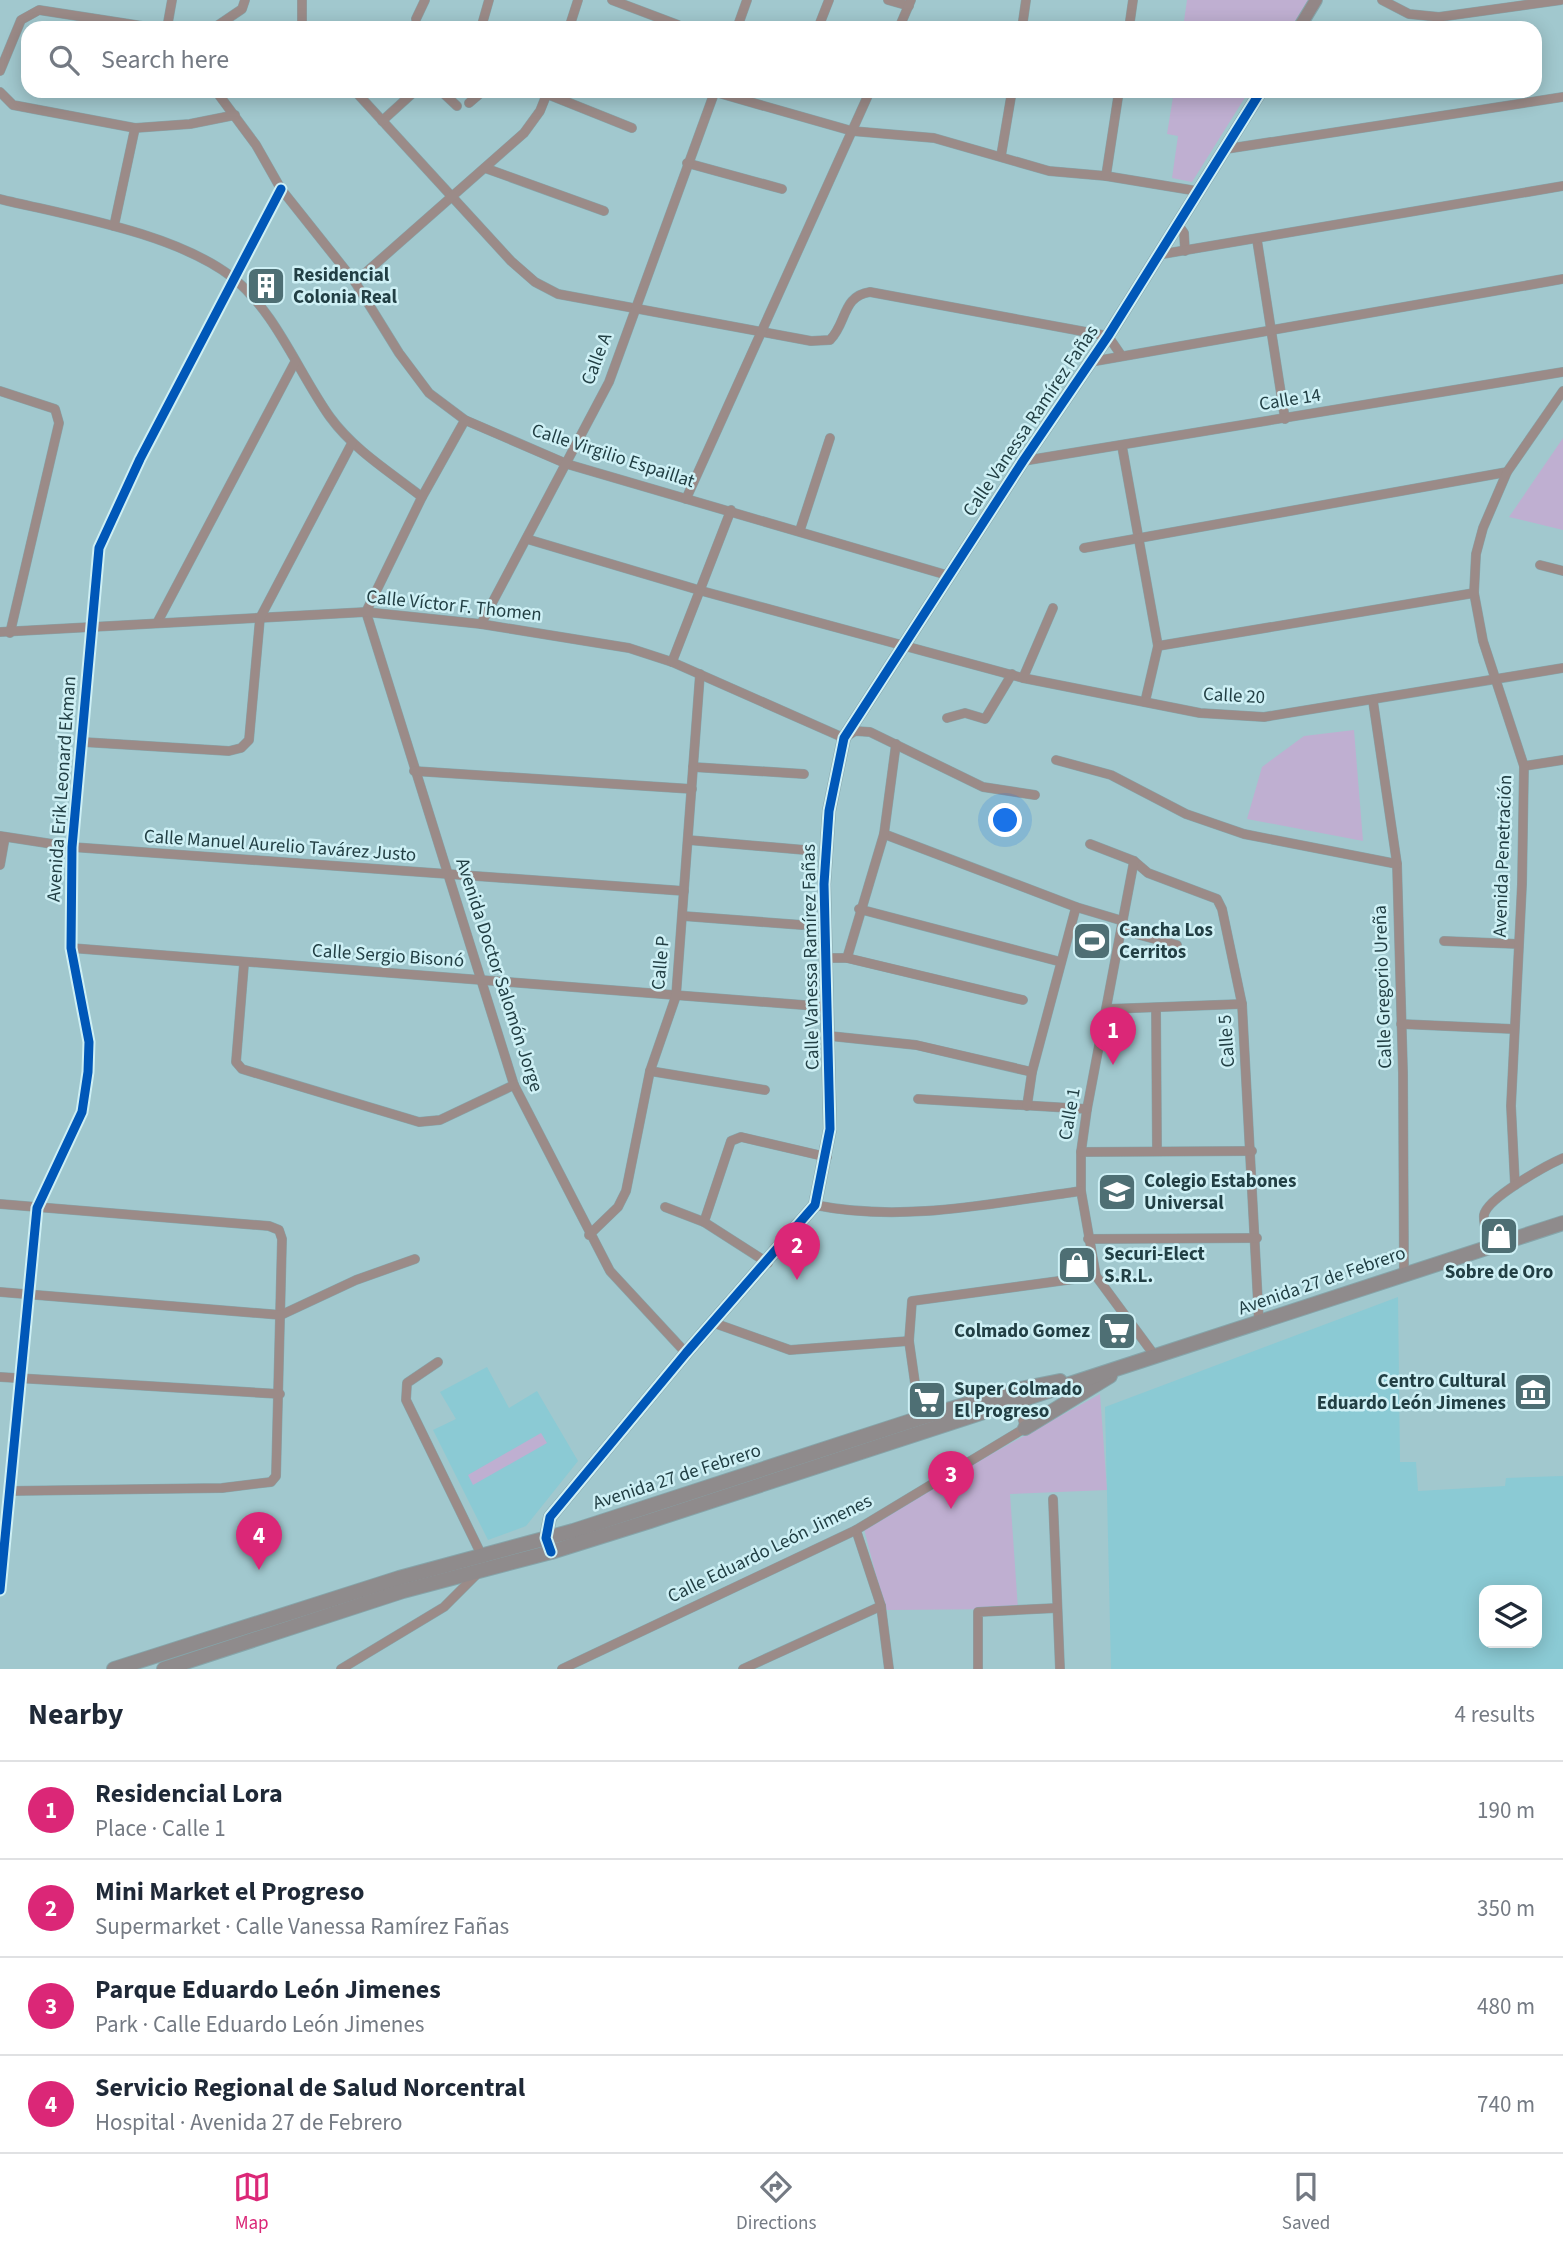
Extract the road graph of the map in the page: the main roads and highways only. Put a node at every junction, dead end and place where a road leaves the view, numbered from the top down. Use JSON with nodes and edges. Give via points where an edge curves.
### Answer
{"nodes":[{"id":1,"x":1563,"y":1223,"type":"edge"},
{"id":2,"x":1129,"y":1364,"type":"junction"},
{"id":3,"x":1017,"y":1396,"type":"junction"},
{"id":4,"x":1026,"y":1428,"type":"road end"},
{"id":5,"x":549,"y":1545,"type":"junction"},
{"id":6,"x":114,"y":1669,"type":"edge"},
{"id":7,"x":164,"y":1669,"type":"edge"}],
"edges":[{"from":1,"to":2,"type":"main road","name":"Avenida 27 de Febrero"},
{"from":2,"to":3,"type":"main road","name":"Avenida 27 de Febrero"},
{"from":2,"to":4,"type":"main road"},
{"from":3,"to":5,"type":"main road","name":"Avenida 27 de Febrero"},
{"from":3,"to":5,"type":"main road","name":"Avenida 27 de Febrero","via":[[920,1418]]},
{"from":5,"to":6,"type":"main road","name":"Avenida 27 de Febrero","via":[[484,1555],[399,1578]]},
{"from":5,"to":7,"type":"main road","name":"Avenida 27 de Febrero","via":[[479,1572],[404,1591]]}]}
